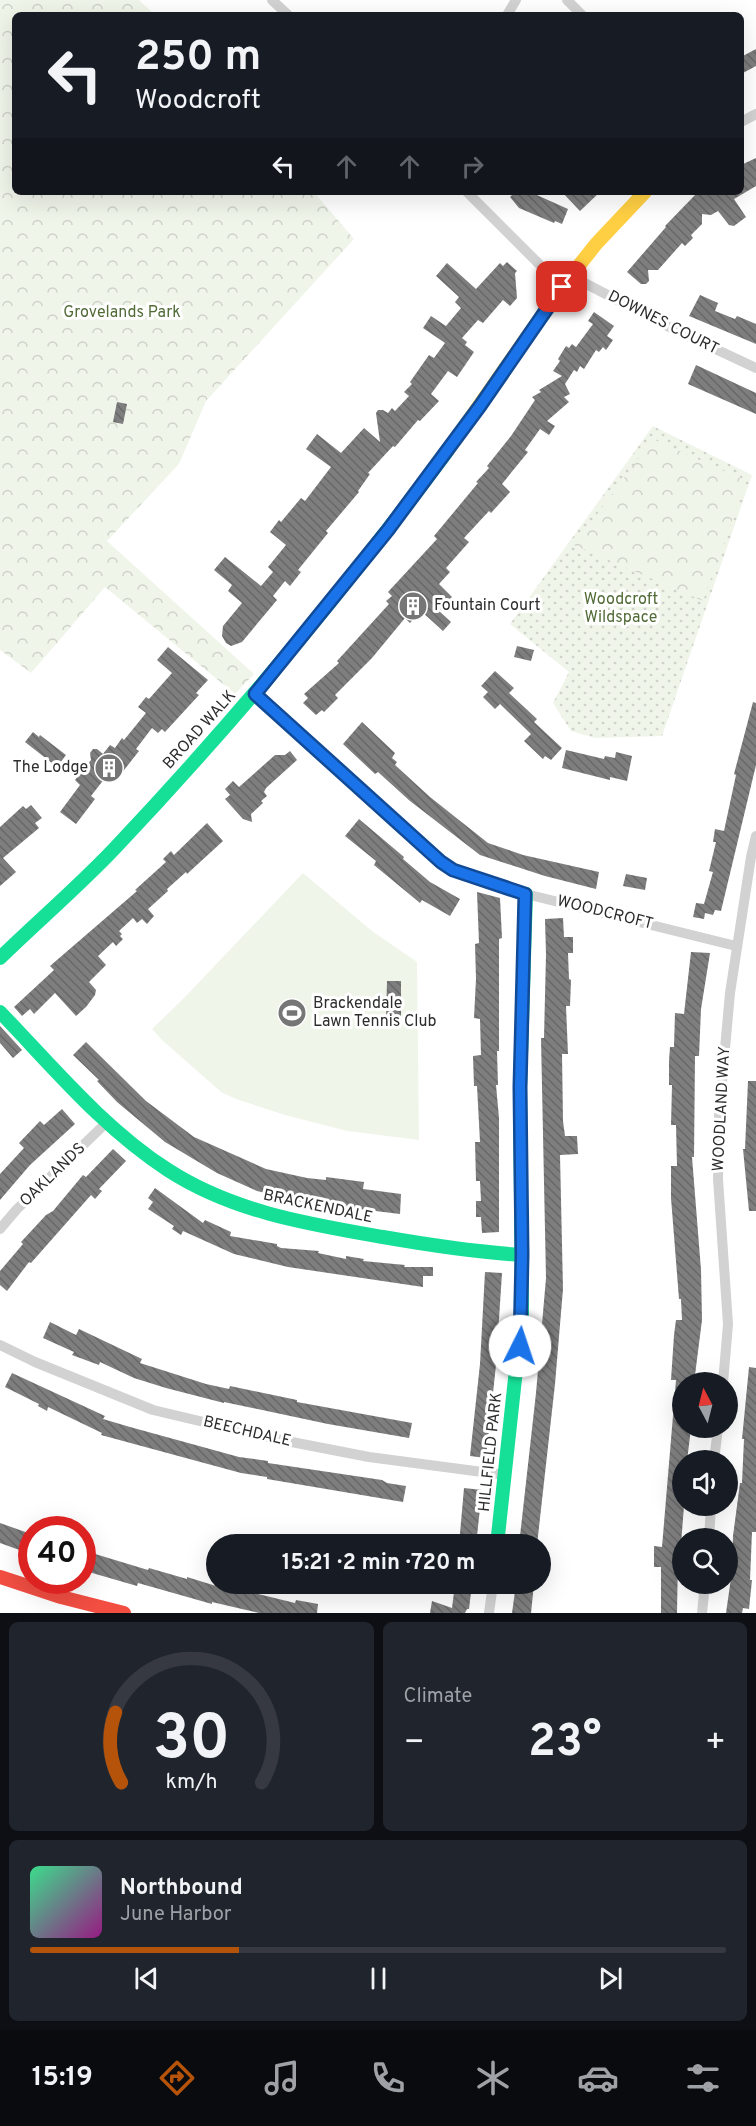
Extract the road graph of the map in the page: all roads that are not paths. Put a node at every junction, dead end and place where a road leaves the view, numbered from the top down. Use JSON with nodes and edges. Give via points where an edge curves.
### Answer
{"nodes":[{"id":1,"x":272,"y":0,"type":"edge"},
{"id":2,"x":567,"y":0,"type":"edge"},
{"id":3,"x":285,"y":12,"type":"edge"},
{"id":4,"x":579,"y":12,"type":"edge"},
{"id":5,"x":470,"y":195,"type":"edge"},
{"id":6,"x":642,"y":195,"type":"edge"},
{"id":7,"x":566,"y":281,"type":"junction"},
{"id":8,"x":756,"y":368,"type":"edge"},
{"id":9,"x":255,"y":694,"type":"junction"},
{"id":10,"x":756,"y":836,"type":"edge"},
{"id":11,"x":525,"y":894,"type":"junction"},
{"id":12,"x":736,"y":946,"type":"junction"},
{"id":13,"x":0,"y":958,"type":"edge"},
{"id":14,"x":0,"y":1012,"type":"edge"},
{"id":15,"x":106,"y":1123,"type":"junction"},
{"id":16,"x":0,"y":1229,"type":"edge"},
{"id":17,"x":522,"y":1255,"type":"junction"},
{"id":18,"x":0,"y":1345,"type":"edge"},
{"id":19,"x":724,"y":1372,"type":"edge"},
{"id":20,"x":506,"y":1475,"type":"junction"},
{"id":21,"x":498,"y":1534,"type":"edge"},
{"id":22,"x":0,"y":1577,"type":"edge"},
{"id":23,"x":492,"y":1594,"type":"edge"},
{"id":24,"x":704,"y":1594,"type":"edge"},
{"id":25,"x":124,"y":1613,"type":"edge"},
{"id":26,"x":489,"y":1613,"type":"edge"},
{"id":27,"x":702,"y":1613,"type":"edge"}],
"edges":[{"from":1,"to":3,"type":"street"},
{"from":2,"to":4,"type":"street"},
{"from":5,"to":7,"type":"street","name":"DOWNES COURT"},
{"from":6,"to":7,"type":"street","name":"BROAD WALK"},
{"from":7,"to":8,"type":"street","name":"DOWNES COURT"},
{"from":7,"to":9,"type":"street","name":"BROAD WALK","via":[[388,530]]},
{"from":9,"to":11,"type":"street","name":"WOODCROFT","via":[[441,862],[453,870]]},
{"from":9,"to":13,"type":"street","name":"BROAD WALK","via":[[114,849]]},
{"from":10,"to":12,"type":"street","name":"WOODLAND WAY"},
{"from":11,"to":12,"type":"street","name":"WOODCROFT"},
{"from":11,"to":17,"type":"street","name":"HILLFIELD PARK","via":[[520,1087]]},
{"from":12,"to":19,"type":"street","name":"WOODLAND WAY","via":[[719,1115],[717,1179],[728,1324]]},
{"from":14,"to":15,"type":"street","name":"BRACKENDALE"},
{"from":15,"to":16,"type":"street","name":"OAKLANDS"},
{"from":15,"to":17,"type":"street","name":"BRACKENDALE","via":[[198,1188],[274,1218],[407,1241]]},
{"from":17,"to":20,"type":"street","name":"HILLFIELD PARK","via":[[520,1346]]},
{"from":18,"to":20,"type":"street","name":"BEECHDALE","via":[[153,1410],[369,1457]]},
{"from":20,"to":21,"type":"street","name":"HILLFIELD PARK"},
{"from":22,"to":25,"type":"street"},
{"from":23,"to":26,"type":"street"},
{"from":24,"to":27,"type":"street"}]}
